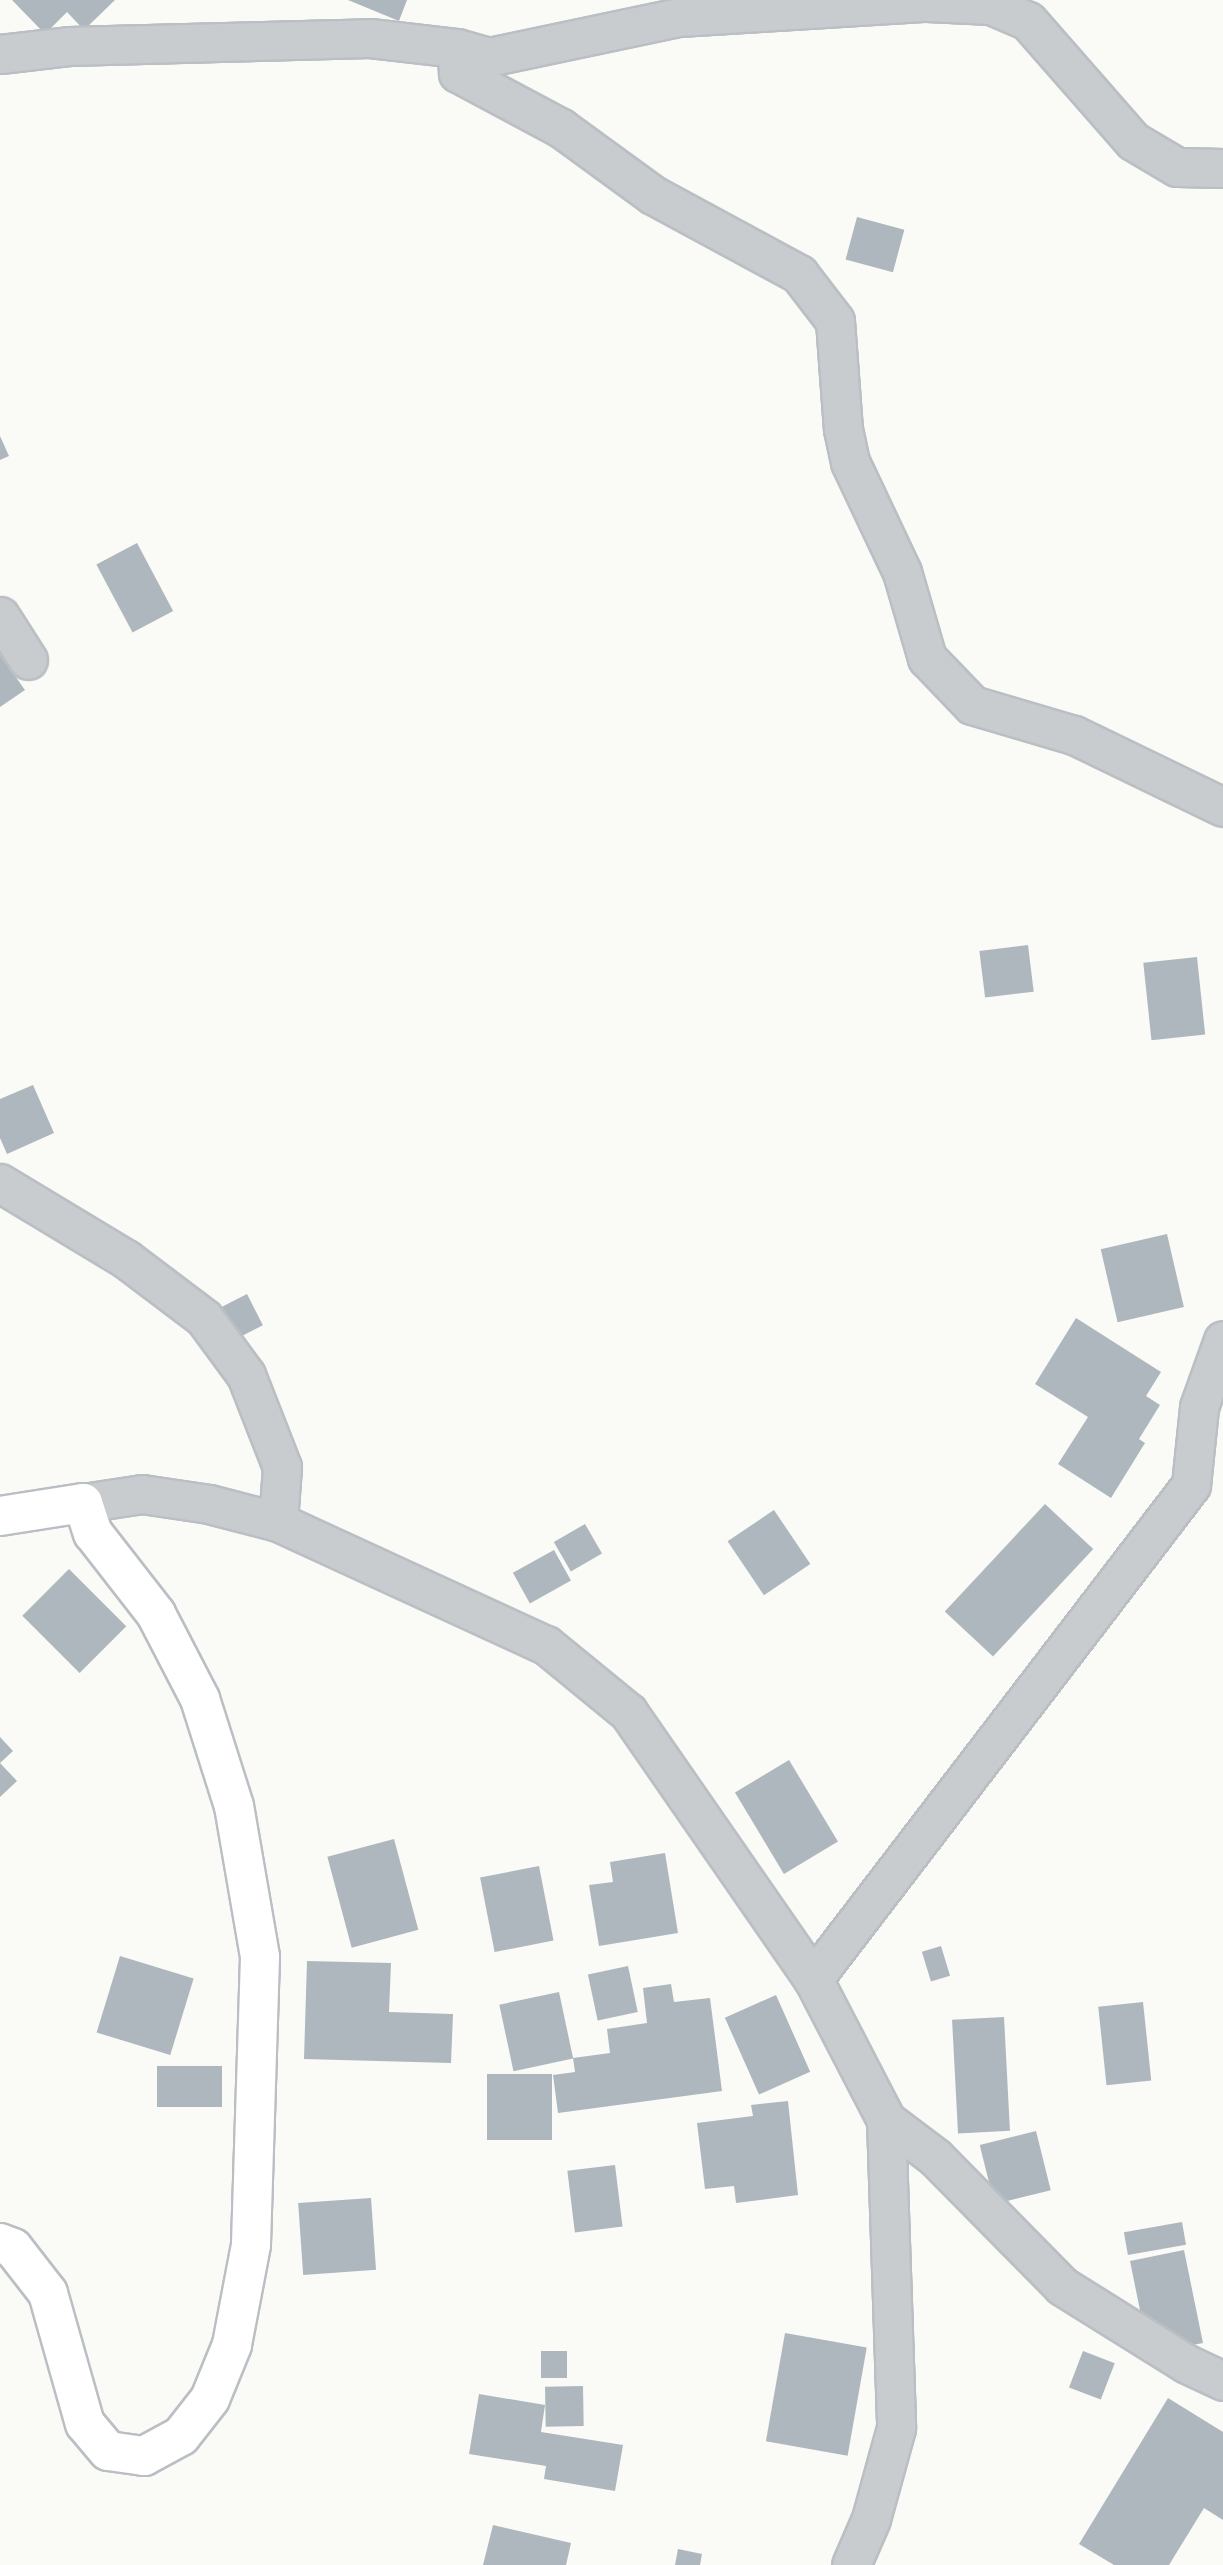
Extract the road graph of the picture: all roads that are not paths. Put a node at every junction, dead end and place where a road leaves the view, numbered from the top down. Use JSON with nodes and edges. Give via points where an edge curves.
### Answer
{"nodes":[{"id":1,"x":457,"y":48,"type":"junction"},
{"id":2,"x":0,"y":54,"type":"edge"},
{"id":3,"x":1223,"y":168,"type":"edge"},
{"id":4,"x":0,"y":616,"type":"edge"},
{"id":5,"x":29,"y":660,"type":"dead end"},
{"id":6,"x":1223,"y":807,"type":"edge"},
{"id":7,"x":0,"y":1183,"type":"edge"},
{"id":8,"x":1223,"y":1340,"type":"edge"},
{"id":9,"x":83,"y":1503,"type":"junction"},
{"id":10,"x":0,"y":1517,"type":"edge"},
{"id":11,"x":278,"y":1522,"type":"junction"},
{"id":12,"x":813,"y":1979,"type":"junction"},
{"id":13,"x":886,"y":2120,"type":"junction"},
{"id":14,"x":0,"y":2243,"type":"edge"},
{"id":15,"x":1223,"y":2381,"type":"edge"},
{"id":16,"x":851,"y":2565,"type":"edge"}],
"edges":[{"from":1,"to":2,"type":"street","via":[[370,38],[69,46]]},
{"from":1,"to":3,"type":"street","via":[[489,58],[679,17],[927,2],[992,5],[1028,21],[1133,141],[1177,167]]},
{"from":1,"to":6,"type":"street","via":[[458,73],[561,128],[653,195],[799,274],[835,320],[850,462],[902,572],[927,658],[972,705],[1074,734]]},
{"from":4,"to":5,"type":"street"},
{"from":7,"to":11,"type":"street","via":[[126,1259],[204,1318],[246,1375],[282,1467]]},
{"from":8,"to":12,"type":"street","via":[[1199,1407],[1191,1485]]},
{"from":9,"to":10,"type":"main road"},
{"from":9,"to":11,"type":"street","via":[[142,1494],[209,1504]]},
{"from":9,"to":14,"type":"main road","via":[[93,1533],[156,1614],[200,1699],[234,1806],[260,1957],[251,2245],[232,2345],[210,2399],[181,2436],[144,2456],[108,2451],[85,2424],[48,2293],[13,2248]]},
{"from":11,"to":12,"type":"street","via":[[546,1645],[628,1712]]},
{"from":12,"to":13,"type":"street"},
{"from":13,"to":15,"type":"street","via":[[935,2157],[1062,2286],[1186,2364]]},
{"from":13,"to":16,"type":"street","via":[[896,2428],[871,2519]]}]}
